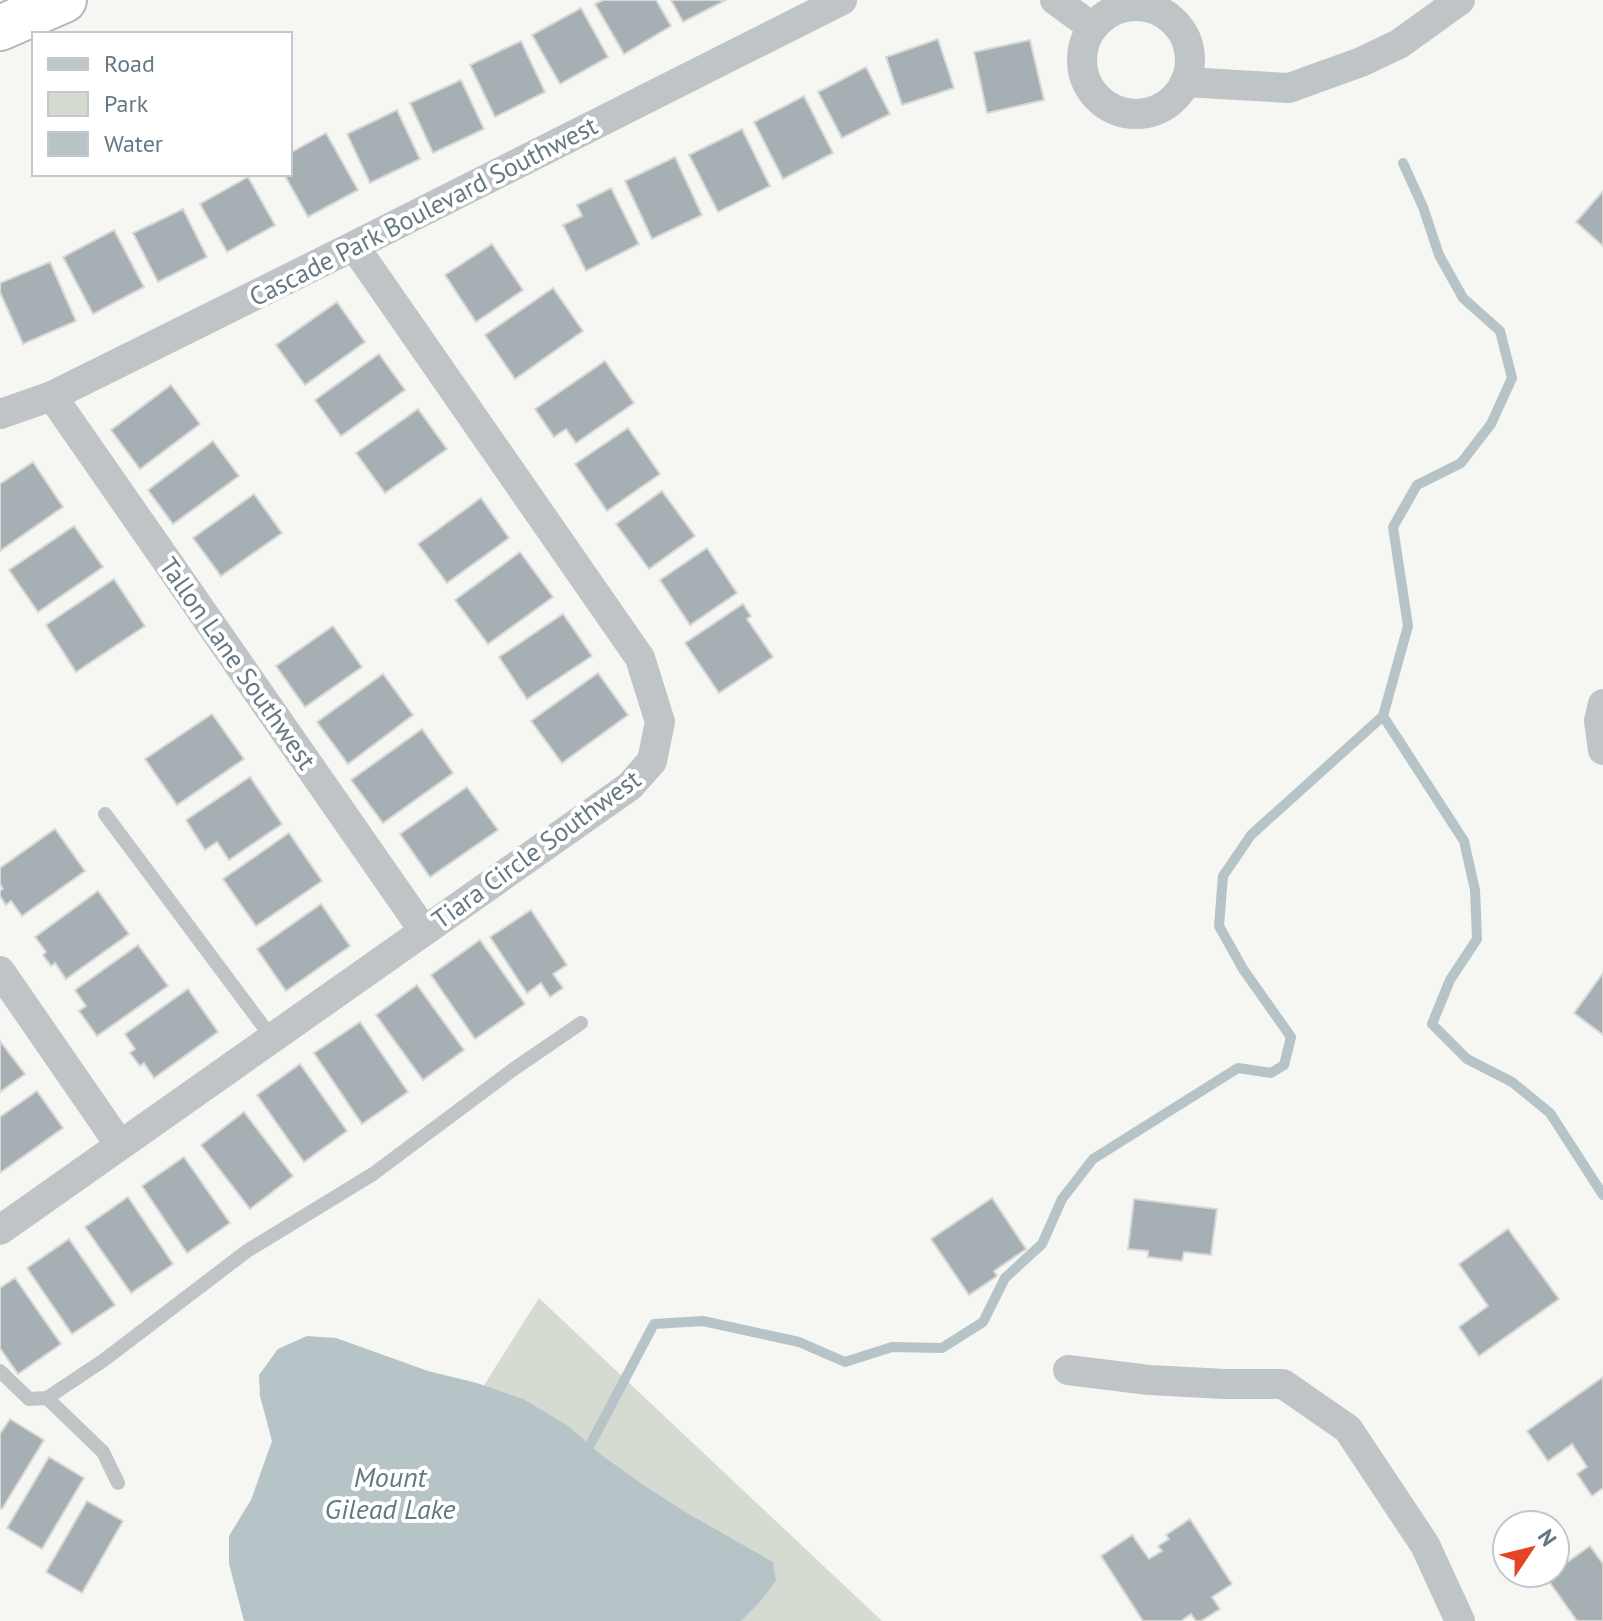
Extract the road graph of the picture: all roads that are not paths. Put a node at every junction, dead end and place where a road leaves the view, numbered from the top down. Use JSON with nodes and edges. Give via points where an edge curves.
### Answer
{"nodes":[{"id":1,"x":64,"y":0,"type":"edge"},
{"id":2,"x":842,"y":0,"type":"edge"},
{"id":3,"x":1055,"y":0,"type":"edge"},
{"id":4,"x":1460,"y":0,"type":"edge"},
{"id":5,"x":1092,"y":27,"type":"junction"},
{"id":6,"x":0,"y":28,"type":"edge"},
{"id":7,"x":1185,"y":82,"type":"junction"},
{"id":8,"x":354,"y":246,"type":"junction"},
{"id":9,"x":52,"y":396,"type":"junction"},
{"id":10,"x":0,"y":414,"type":"edge"},
{"id":11,"x":1603,"y":704,"type":"edge"},
{"id":12,"x":1603,"y":750,"type":"edge"},
{"id":13,"x":105,"y":814,"type":"dead end"},
{"id":14,"x":424,"y":931,"type":"junction"},
{"id":15,"x":0,"y":971,"type":"edge"},
{"id":16,"x":581,"y":1023,"type":"dead end"},
{"id":17,"x":272,"y":1038,"type":"junction"},
{"id":18,"x":120,"y":1145,"type":"junction"},
{"id":19,"x":0,"y":1230,"type":"edge"},
{"id":20,"x":1068,"y":1370,"type":"dead end"},
{"id":21,"x":0,"y":1371,"type":"edge"},
{"id":22,"x":47,"y":1398,"type":"junction"},
{"id":23,"x":118,"y":1483,"type":"dead end"},
{"id":24,"x":1460,"y":1621,"type":"edge"}],
"edges":[{"from":1,"to":6,"type":"highway"},
{"from":2,"to":8,"type":"street","name":"Cascade Park Boulevard Southwest"},
{"from":3,"to":5,"type":"street"},
{"from":4,"to":7,"type":"street","via":[[1399,44],[1289,88]]},
{"from":5,"to":7,"type":"street","via":[[1115,9],[1156,9],[1184,34],[1190,51]]},
{"from":5,"to":7,"type":"street","via":[[1082,51],[1085,79],[1099,100],[1115,110],[1136,115],[1158,111]]},
{"from":8,"to":9,"type":"street","name":"Cascade Park Boulevard Southwest"},
{"from":8,"to":14,"type":"street","name":"Tiara Circle Southwest","via":[[640,658],[660,722],[652,761],[630,786]]},
{"from":9,"to":10,"type":"street","name":"Cascade Park Boulevard Southwest"},
{"from":9,"to":14,"type":"street","name":"Tallon Lane Southwest"},
{"from":11,"to":12,"type":"street"},
{"from":13,"to":17,"type":"lane"},
{"from":14,"to":17,"type":"street","name":"Tiara Circle Southwest"},
{"from":15,"to":18,"type":"street"},
{"from":16,"to":22,"type":"lane","via":[[373,1174],[247,1251]]},
{"from":17,"to":18,"type":"street","name":"Tiara Circle Southwest"},
{"from":18,"to":19,"type":"street","name":"Tiara Circle Southwest"},
{"from":20,"to":24,"type":"street","via":[[1149,1380],[1283,1384],[1348,1429],[1425,1545]]},
{"from":21,"to":22,"type":"lane","via":[[29,1399]]},
{"from":22,"to":23,"type":"lane","via":[[103,1452]]}]}
